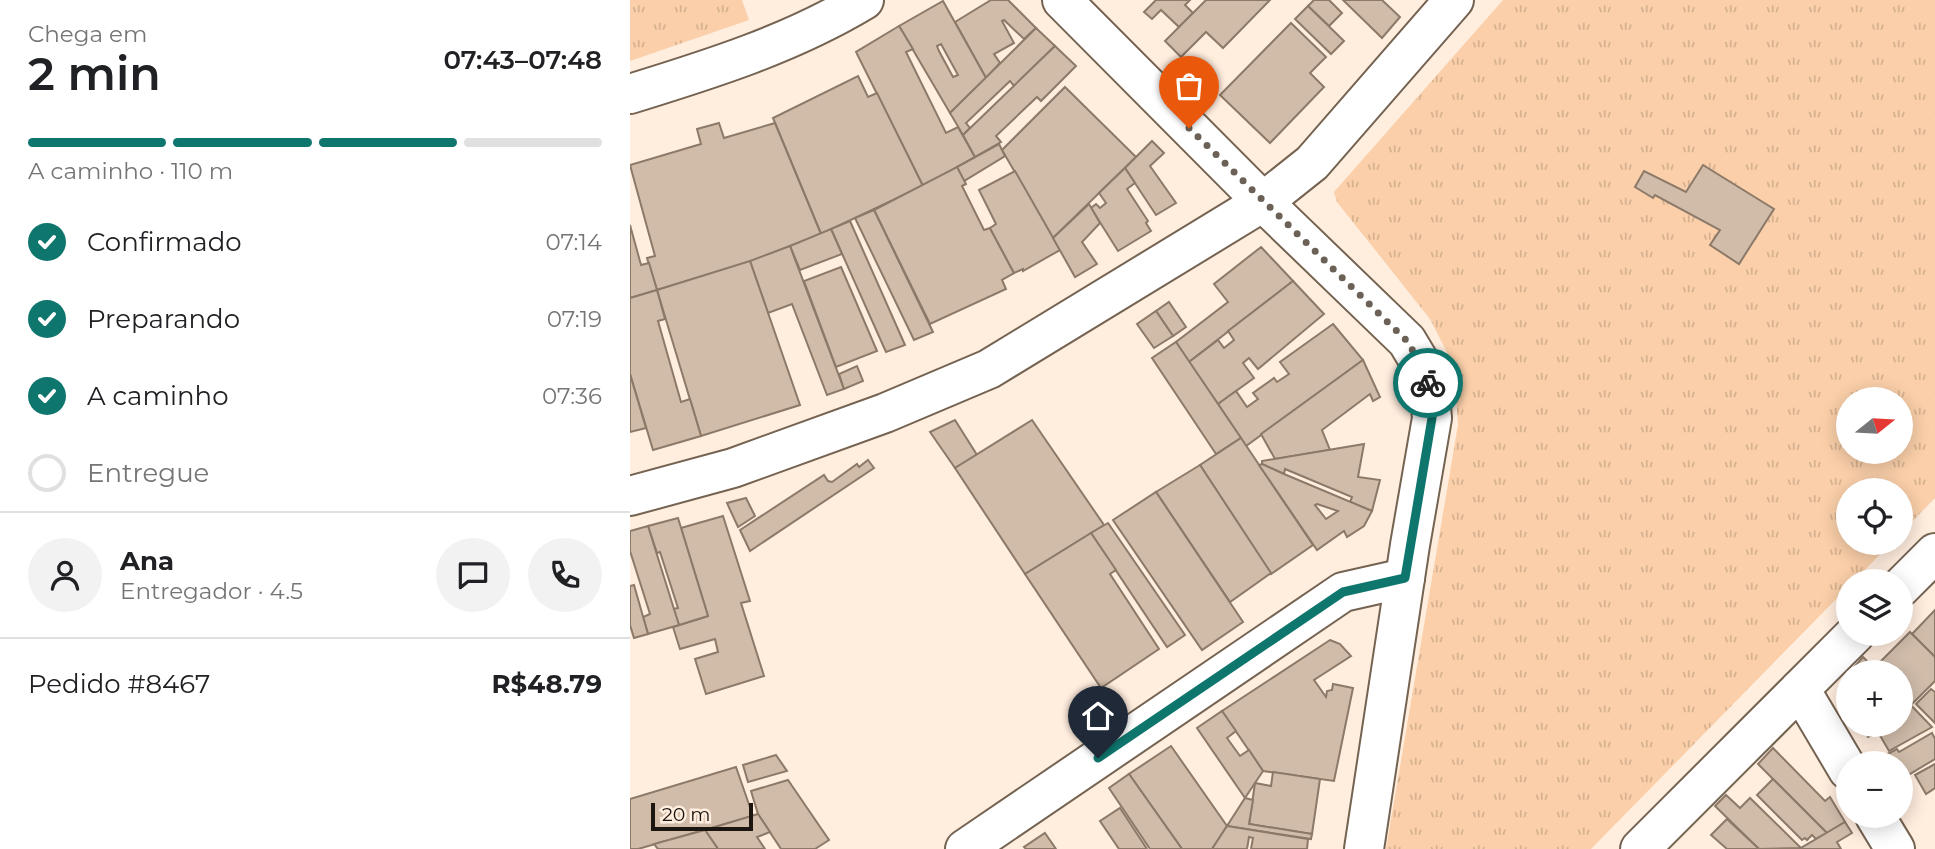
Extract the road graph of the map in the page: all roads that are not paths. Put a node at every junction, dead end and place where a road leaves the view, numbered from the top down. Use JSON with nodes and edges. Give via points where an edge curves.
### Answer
{"nodes":[{"id":1,"x":864,"y":0,"type":"edge"},
{"id":2,"x":1062,"y":0,"type":"edge"},
{"id":3,"x":1454,"y":0,"type":"edge"},
{"id":4,"x":630,"y":94,"type":"edge"},
{"id":5,"x":1263,"y":202,"type":"junction"},
{"id":6,"x":630,"y":496,"type":"edge"},
{"id":7,"x":1935,"y":553,"type":"edge"},
{"id":8,"x":1913,"y":575,"type":"edge"},
{"id":9,"x":1405,"y":578,"type":"junction"},
{"id":10,"x":1843,"y":646,"type":"edge"},
{"id":11,"x":1800,"y":689,"type":"junction"},
{"id":12,"x":1837,"y":751,"type":"edge"},
{"id":13,"x":1882,"y":828,"type":"edge"},
{"id":14,"x":965,"y":849,"type":"edge"},
{"id":15,"x":1364,"y":849,"type":"edge"},
{"id":16,"x":1640,"y":849,"type":"edge"},
{"id":17,"x":1895,"y":849,"type":"edge"}],
"edges":[{"from":1,"to":4,"type":"street","via":[[740,59]]},
{"from":2,"to":5,"type":"street"},
{"from":3,"to":5,"type":"street","via":[[1312,163]]},
{"from":5,"to":6,"type":"street","via":[[989,369],[886,413],[733,468]]},
{"from":5,"to":9,"type":"street","via":[[1407,341],[1428,376],[1432,418]]},
{"from":7,"to":8,"type":"street"},
{"from":9,"to":14,"type":"street","via":[[1343,592]]},
{"from":9,"to":15,"type":"street"},
{"from":10,"to":11,"type":"street"},
{"from":11,"to":12,"type":"street"},
{"from":11,"to":16,"type":"street"},
{"from":13,"to":17,"type":"street"}]}
